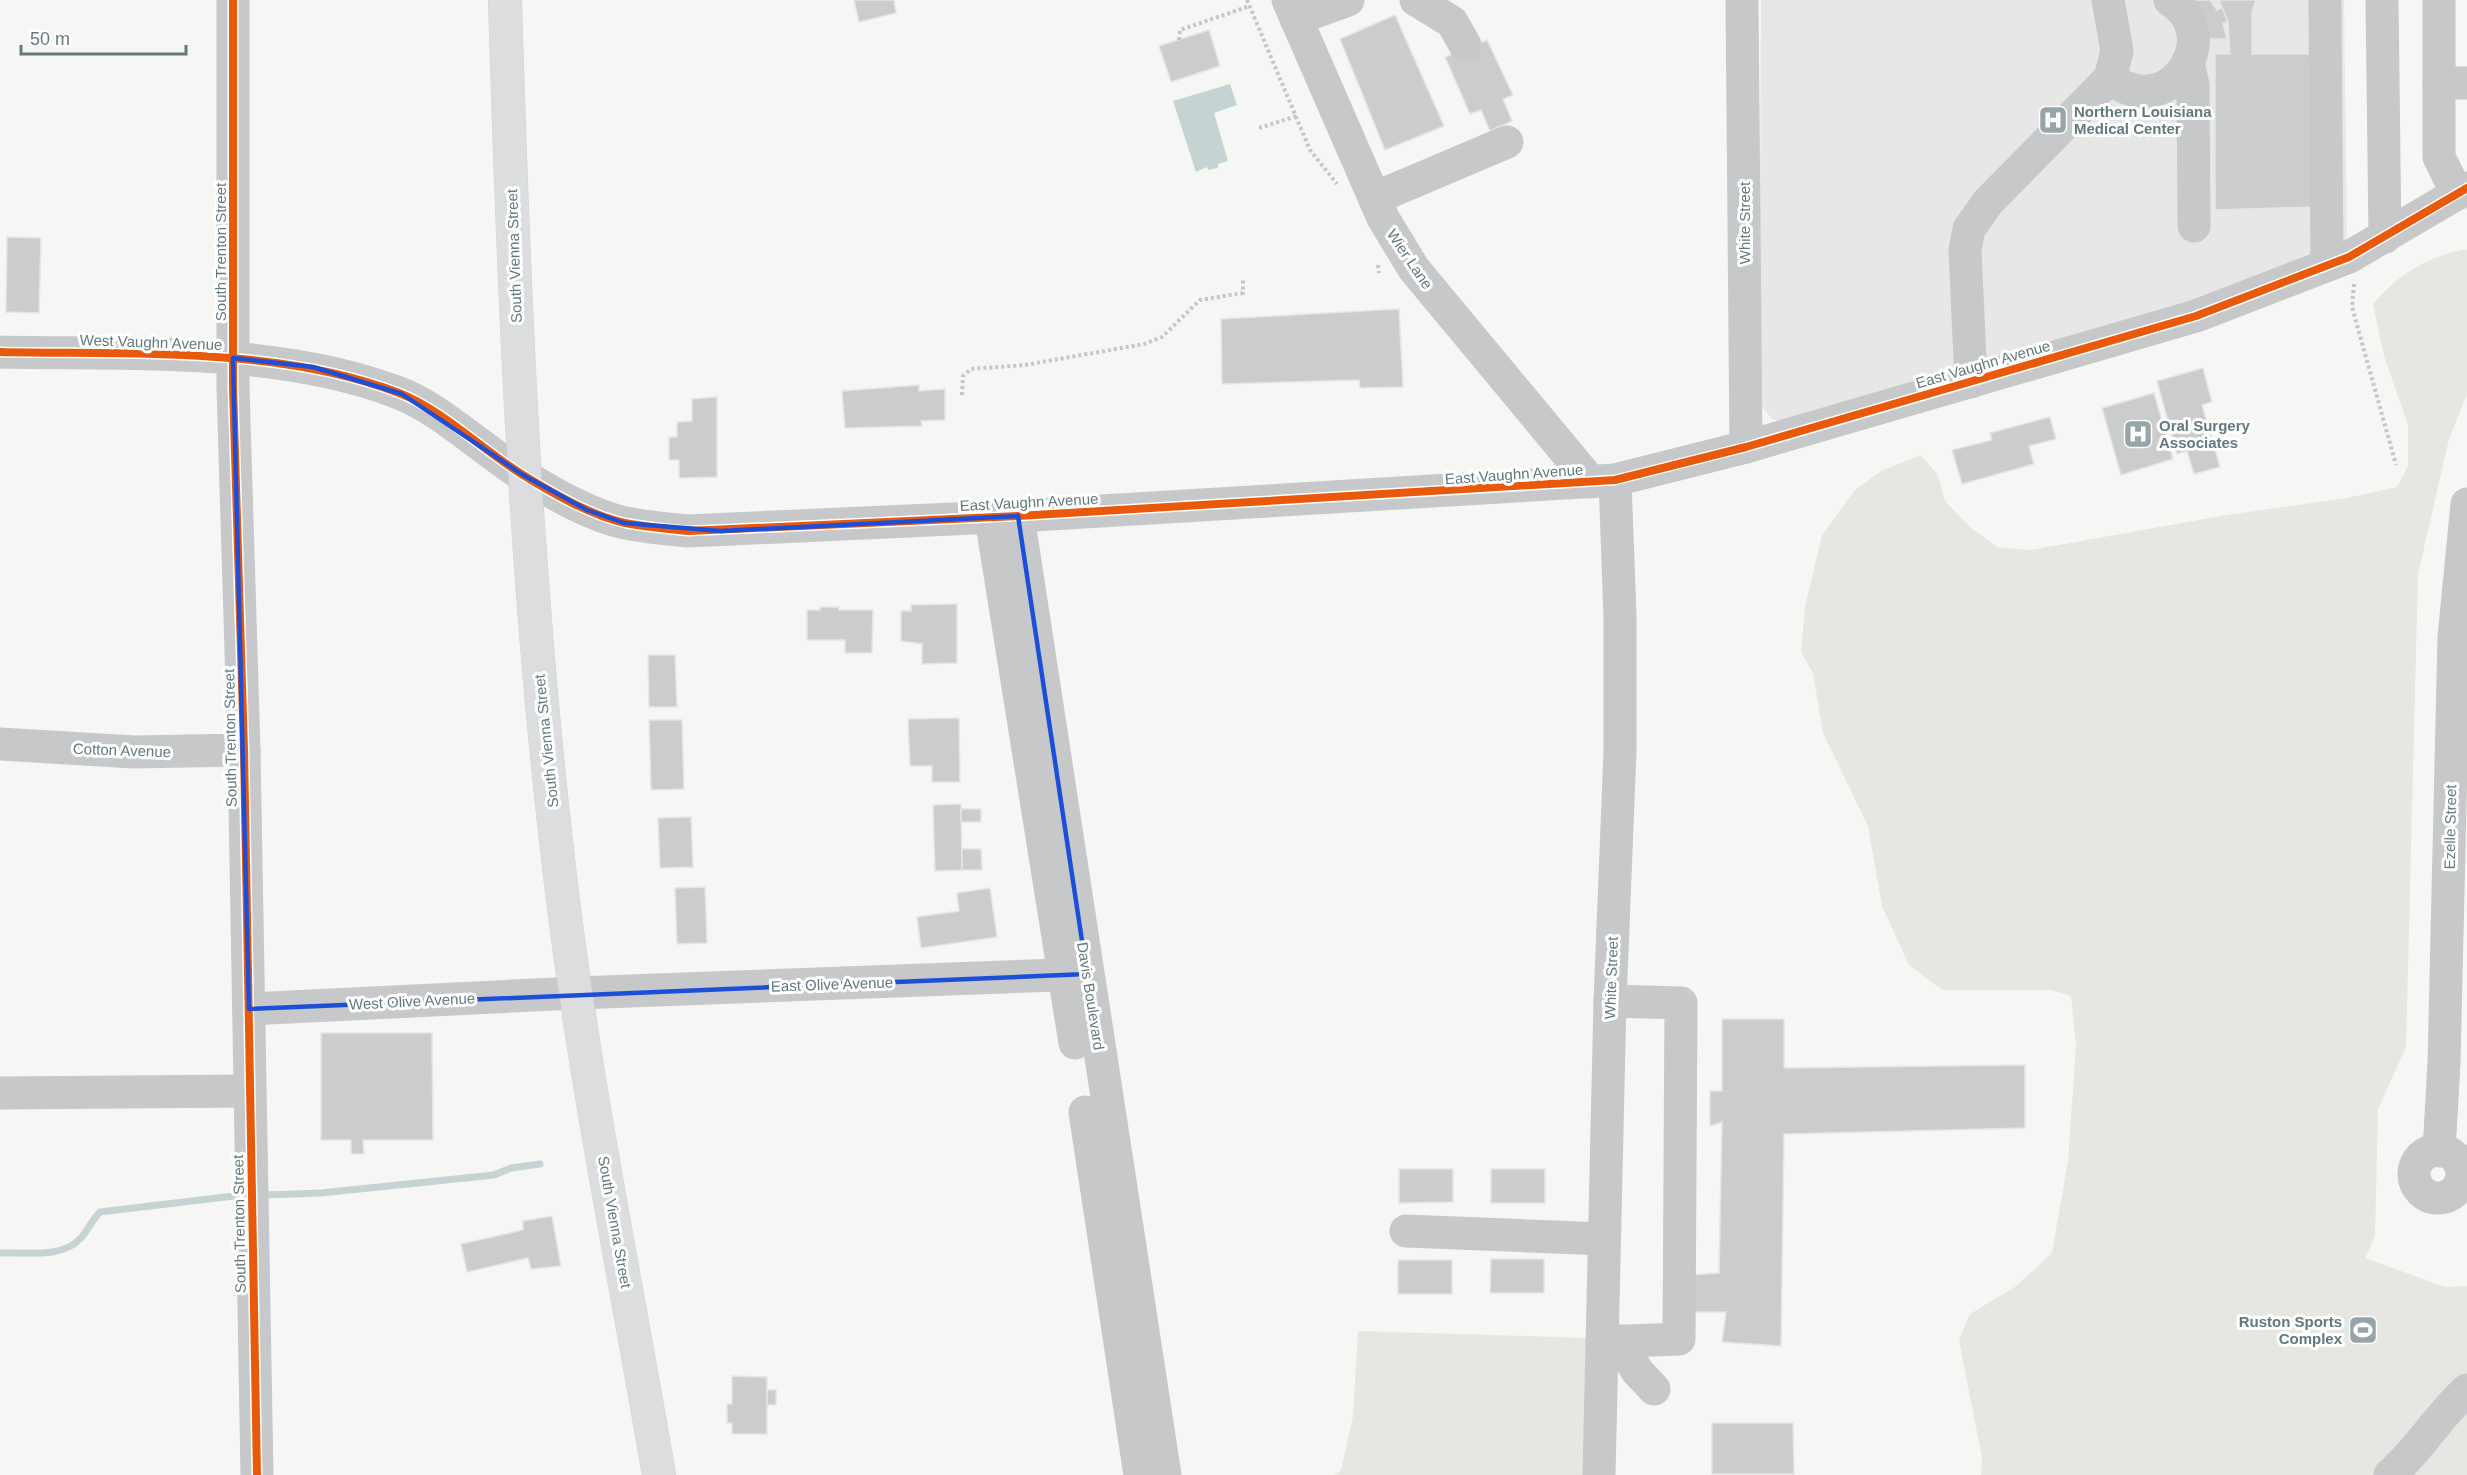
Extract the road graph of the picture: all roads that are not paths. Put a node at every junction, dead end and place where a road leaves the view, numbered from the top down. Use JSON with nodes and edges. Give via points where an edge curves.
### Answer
{"nodes":[{"id":1,"x":233,"y":0,"type":"edge"},
{"id":2,"x":505,"y":0,"type":"edge"},
{"id":3,"x":1348,"y":0,"type":"edge"},
{"id":4,"x":1416,"y":0,"type":"edge"},
{"id":5,"x":1742,"y":0,"type":"edge"},
{"id":6,"x":2108,"y":0,"type":"edge"},
{"id":7,"x":2170,"y":0,"type":"edge"},
{"id":8,"x":2325,"y":0,"type":"edge"},
{"id":9,"x":2382,"y":0,"type":"edge"},
{"id":10,"x":2439,"y":0,"type":"edge"},
{"id":11,"x":1292,"y":9,"type":"edge"},
{"id":12,"x":1465,"y":45,"type":"dead end"},
{"id":13,"x":2188,"y":62,"type":"junction"},
{"id":14,"x":2110,"y":78,"type":"junction"},
{"id":15,"x":2453,"y":83,"type":"edge"},
{"id":16,"x":1507,"y":142,"type":"dead end"},
{"id":17,"x":2462,"y":191,"type":"edge"},
{"id":18,"x":1375,"y":198,"type":"junction"},
{"id":19,"x":2194,"y":226,"type":"dead end"},
{"id":20,"x":2385,"y":237,"type":"junction"},
{"id":21,"x":2341,"y":272,"type":"junction"},
{"id":22,"x":0,"y":352,"type":"edge"},
{"id":23,"x":233,"y":358,"type":"junction"},
{"id":24,"x":1971,"y":382,"type":"junction"},
{"id":25,"x":1746,"y":447,"type":"junction"},
{"id":26,"x":523,"y":475,"type":"junction"},
{"id":27,"x":1603,"y":481,"type":"junction"},
{"id":28,"x":2467,"y":504,"type":"edge"},
{"id":29,"x":1004,"y":517,"type":"junction"},
{"id":30,"x":0,"y":744,"type":"edge"},
{"id":31,"x":244,"y":750,"type":"junction"},
{"id":32,"x":1076,"y":975,"type":"junction"},
{"id":33,"x":576,"y":993,"type":"junction"},
{"id":34,"x":1610,"y":1001,"type":"junction"},
{"id":35,"x":249,"y":1009,"type":"junction"},
{"id":36,"x":250,"y":1091,"type":"junction"},
{"id":37,"x":0,"y":1093,"type":"edge"},
{"id":38,"x":2439,"y":1150,"type":"dead end"},
{"id":39,"x":1406,"y":1230,"type":"dead end"},
{"id":40,"x":1604,"y":1239,"type":"junction"},
{"id":41,"x":1611,"y":1341,"type":"junction"},
{"id":42,"x":1654,"y":1389,"type":"dead end"},
{"id":43,"x":2467,"y":1390,"type":"edge"},
{"id":44,"x":257,"y":1475,"type":"edge"},
{"id":45,"x":659,"y":1475,"type":"edge"},
{"id":46,"x":1140,"y":1475,"type":"edge"},
{"id":47,"x":1165,"y":1475,"type":"edge"},
{"id":48,"x":1599,"y":1475,"type":"edge"},
{"id":49,"x":2390,"y":1475,"type":"edge"}],
"edges":[{"from":1,"to":23,"type":"street","name":"South Trenton Street"},
{"from":2,"to":26,"type":"highway","name":"South Vienna Street"},
{"from":3,"to":11,"type":"street"},
{"from":4,"to":12,"type":"street","via":[[1452,22]]},
{"from":5,"to":25,"type":"street","name":"White Street"},
{"from":6,"to":14,"type":"street","via":[[2116,51]]},
{"from":7,"to":13,"type":"street","via":[[2190,21],[2192,50]]},
{"from":8,"to":21,"type":"street"},
{"from":9,"to":20,"type":"street"},
{"from":10,"to":15,"type":"street"},
{"from":11,"to":18,"type":"street","name":"Wier Lane"},
{"from":13,"to":14,"type":"street","via":[[2174,81],[2157,90],[2126,89]]},
{"from":13,"to":19,"type":"street","via":[[2193,85]]},
{"from":14,"to":24,"type":"street","via":[[1989,202],[1969,229],[1965,250]]},
{"from":15,"to":17,"type":"street","via":[[2439,157]]},
{"from":16,"to":18,"type":"street"},
{"from":17,"to":20,"type":"street","name":"East Vaughn Avenue"},
{"from":18,"to":27,"type":"street","name":"Wier Lane","via":[[1414,269]]},
{"from":20,"to":21,"type":"street","name":"East Vaughn Avenue"},
{"from":21,"to":24,"type":"street","name":"East Vaughn Avenue"},
{"from":22,"to":23,"type":"street","name":"West Vaughn Avenue"},
{"from":23,"to":26,"type":"street","name":"West Vaughn Avenue","via":[[313,367],[402,394]]},
{"from":23,"to":31,"type":"street","name":"South Trenton Street"},
{"from":24,"to":25,"type":"street","name":"East Vaughn Avenue"},
{"from":25,"to":27,"type":"street","name":"East Vaughn Avenue"},
{"from":26,"to":29,"type":"street","name":"East Vaughn Avenue","via":[[587,510],[624,523],[688,531]]},
{"from":26,"to":33,"type":"highway","name":"South Vienna Street","via":[[539,679]]},
{"from":27,"to":29,"type":"street","name":"East Vaughn Avenue"},
{"from":27,"to":34,"type":"street","name":"White Street","via":[[1620,616],[1620,752]]},
{"from":28,"to":38,"type":"street","name":"Ezelle Street","via":[[2454,637]]},
{"from":29,"to":32,"type":"street","name":"Davis Boulevard"},
{"from":30,"to":31,"type":"street","name":"Cotton Avenue","via":[[134,752]]},
{"from":31,"to":35,"type":"street","name":"South Trenton Street"},
{"from":32,"to":33,"type":"street","name":"East Olive Avenue"},
{"from":32,"to":46,"type":"street","name":"Davis Boulevard"},
{"from":32,"to":47,"type":"street","name":"Davis Boulevard"},
{"from":33,"to":35,"type":"street","name":"West Olive Avenue"},
{"from":33,"to":45,"type":"highway","name":"South Vienna Street"},
{"from":34,"to":40,"type":"street","name":"White Street"},
{"from":34,"to":41,"type":"street","via":[[1681,1003],[1679,1340]]},
{"from":35,"to":36,"type":"street","name":"South Trenton Street"},
{"from":36,"to":37,"type":"street"},
{"from":36,"to":44,"type":"street","name":"South Trenton Street"},
{"from":39,"to":40,"type":"street"},
{"from":40,"to":41,"type":"street","name":"White Street"},
{"from":41,"to":42,"type":"street"},
{"from":41,"to":48,"type":"street","name":"White Street"},
{"from":43,"to":49,"type":"street"}]}
